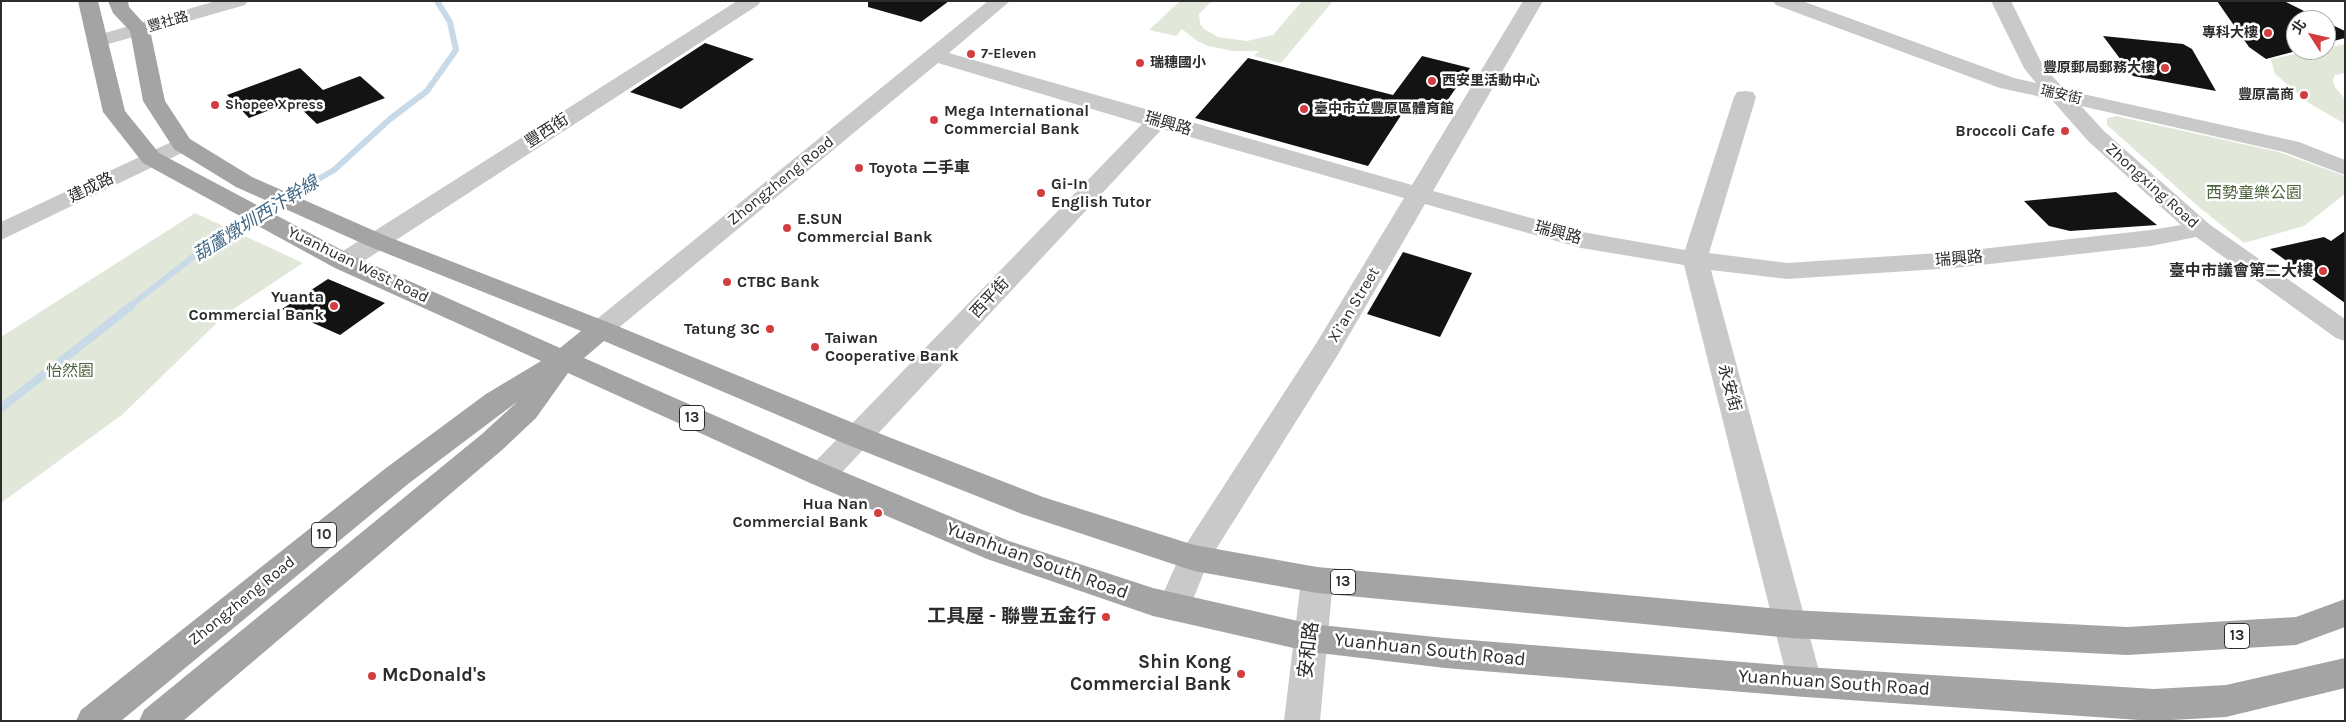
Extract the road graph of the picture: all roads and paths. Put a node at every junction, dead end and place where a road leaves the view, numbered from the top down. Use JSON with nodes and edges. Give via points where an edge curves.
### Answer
{"nodes":[{"id":1,"x":88,"y":1,"type":"edge"},
{"id":2,"x":118,"y":1,"type":"edge"},
{"id":3,"x":238,"y":1,"type":"edge"},
{"id":4,"x":751,"y":1,"type":"edge"},
{"id":5,"x":1000,"y":1,"type":"edge"},
{"id":6,"x":1533,"y":1,"type":"edge"},
{"id":7,"x":1783,"y":1,"type":"edge"},
{"id":8,"x":2001,"y":1,"type":"edge"},
{"id":9,"x":140,"y":30,"type":"junction"},
{"id":10,"x":98,"y":41,"type":"junction"},
{"id":11,"x":934,"y":55,"type":"junction"},
{"id":12,"x":2058,"y":94,"type":"junction"},
{"id":13,"x":1745,"y":97,"type":"dead end"},
{"id":14,"x":1157,"y":121,"type":"junction"},
{"id":15,"x":182,"y":144,"type":"junction"},
{"id":16,"x":151,"y":158,"type":"junction"},
{"id":17,"x":2345,"y":168,"type":"edge"},
{"id":18,"x":1420,"y":194,"type":"junction"},
{"id":19,"x":2200,"y":229,"type":"junction"},
{"id":20,"x":1,"y":232,"type":"edge"},
{"id":21,"x":377,"y":241,"type":"junction"},
{"id":22,"x":1695,"y":259,"type":"junction"},
{"id":23,"x":344,"y":262,"type":"junction"},
{"id":24,"x":601,"y":329,"type":"junction"},
{"id":25,"x":2345,"y":332,"type":"edge"},
{"id":26,"x":562,"y":361,"type":"junction"},
{"id":27,"x":858,"y":437,"type":"junction"},
{"id":28,"x":821,"y":475,"type":"junction"},
{"id":29,"x":1194,"y":558,"type":"junction"},
{"id":30,"x":1317,"y":580,"type":"junction"},
{"id":31,"x":1174,"y":607,"type":"junction"},
{"id":32,"x":2345,"y":613,"type":"edge"},
{"id":33,"x":1791,"y":624,"type":"junction"},
{"id":34,"x":1311,"y":638,"type":"junction"},
{"id":35,"x":2345,"y":673,"type":"edge"},
{"id":36,"x":1805,"y":682,"type":"junction"},
{"id":37,"x":94,"y":721,"type":"edge"},
{"id":38,"x":157,"y":721,"type":"edge"},
{"id":39,"x":1302,"y":721,"type":"edge"}],
"edges":[{"from":1,"to":10,"type":"main road","name":"Yuanhuan West Road","number":"13"},
{"from":2,"to":9,"type":"main road","via":[[120,9]]},
{"from":3,"to":9,"type":"street","name":"豐社路"},
{"from":4,"to":21,"type":"street","name":"豐西街"},
{"from":5,"to":11,"type":"street","name":"Zhongzheng Road"},
{"from":6,"to":18,"type":"street","name":"Xi’an Street"},
{"from":7,"to":12,"type":"street","name":"瑞安街","via":[[2008,83]]},
{"from":8,"to":12,"type":"street","name":"Zhongxing Road","via":[[2034,68]]},
{"from":9,"to":10,"type":"street","name":"豐社路"},
{"from":9,"to":15,"type":"main road","name":"Yuanhuan West Road","number":"13","via":[[154,101]]},
{"from":10,"to":16,"type":"main road","name":"Yuanhuan West Road","number":"13","via":[[114,112]]},
{"from":11,"to":14,"type":"street","name":"瑞興路"},
{"from":11,"to":24,"type":"street","name":"Zhongzheng Road"},
{"from":12,"to":17,"type":"street","name":"瑞安街","via":[[2291,147]]},
{"from":12,"to":19,"type":"street","name":"Zhongxing Road","via":[[2096,136]]},
{"from":13,"to":22,"type":"street"},
{"from":14,"to":18,"type":"street","name":"瑞興路"},
{"from":14,"to":27,"type":"street","name":"西平街"},
{"from":15,"to":16,"type":"street","name":"建成路"},
{"from":15,"to":21,"type":"main road","name":"Yuanhuan West Road","number":"13","via":[[244,182]]},
{"from":16,"to":20,"type":"street","name":"建成路"},
{"from":16,"to":23,"type":"main road","name":"Yuanhuan West Road","number":"13"},
{"from":18,"to":22,"type":"street","name":"瑞興路","via":[[1581,240]]},
{"from":18,"to":29,"type":"street","name":"Xi’an Street","via":[[1328,349]]},
{"from":19,"to":22,"type":"street","name":"瑞興路","via":[[2151,238],[1954,260],[1787,271]]},
{"from":19,"to":25,"type":"street","name":"Zhongxing Road"},
{"from":21,"to":23,"type":"street","name":"豐西街"},
{"from":21,"to":24,"type":"main road","name":"Yuanhuan West Road","number":"13"},
{"from":22,"to":33,"type":"street","name":"永安街"},
{"from":23,"to":26,"type":"main road","name":"Yuanhuan West Road","number":"13"},
{"from":24,"to":26,"type":"main road","name":"Zhongzheng Road","number":"10"},
{"from":24,"to":27,"type":"main road","number":"13"},
{"from":26,"to":28,"type":"main road","name":"Yuanhuan South Road","number":"13"},
{"from":26,"to":37,"type":"main road","name":"Zhongzheng Road","number":"10","via":[[496,401],[412,465]]},
{"from":26,"to":38,"type":"main road","name":"Zhongzheng Road","number":"10","via":[[526,411],[492,442]]},
{"from":27,"to":28,"type":"street","name":"西平街"},
{"from":27,"to":29,"type":"main road","number":"13","via":[[1033,506]]},
{"from":28,"to":31,"type":"main road","name":"Yuanhuan South Road","number":"13","via":[[998,550]]},
{"from":29,"to":30,"type":"main road","number":"13"},
{"from":29,"to":31,"type":"street","name":"Xi’an Street"},
{"from":30,"to":33,"type":"main road","number":"13"},
{"from":30,"to":34,"type":"street","name":"安和路"},
{"from":31,"to":34,"type":"main road","name":"Yuanhuan South Road","number":"13"},
{"from":32,"to":33,"type":"main road","number":"13","via":[[2296,631],[2127,641]]},
{"from":33,"to":36,"type":"street","name":"永安街"},
{"from":34,"to":36,"type":"main road","name":"Yuanhuan South Road","number":"13","via":[[1445,653]]},
{"from":34,"to":39,"type":"street","name":"安和路"},
{"from":35,"to":36,"type":"main road","name":"Yuanhuan South Road","number":"13","via":[[2226,701],[2154,705]]}]}
